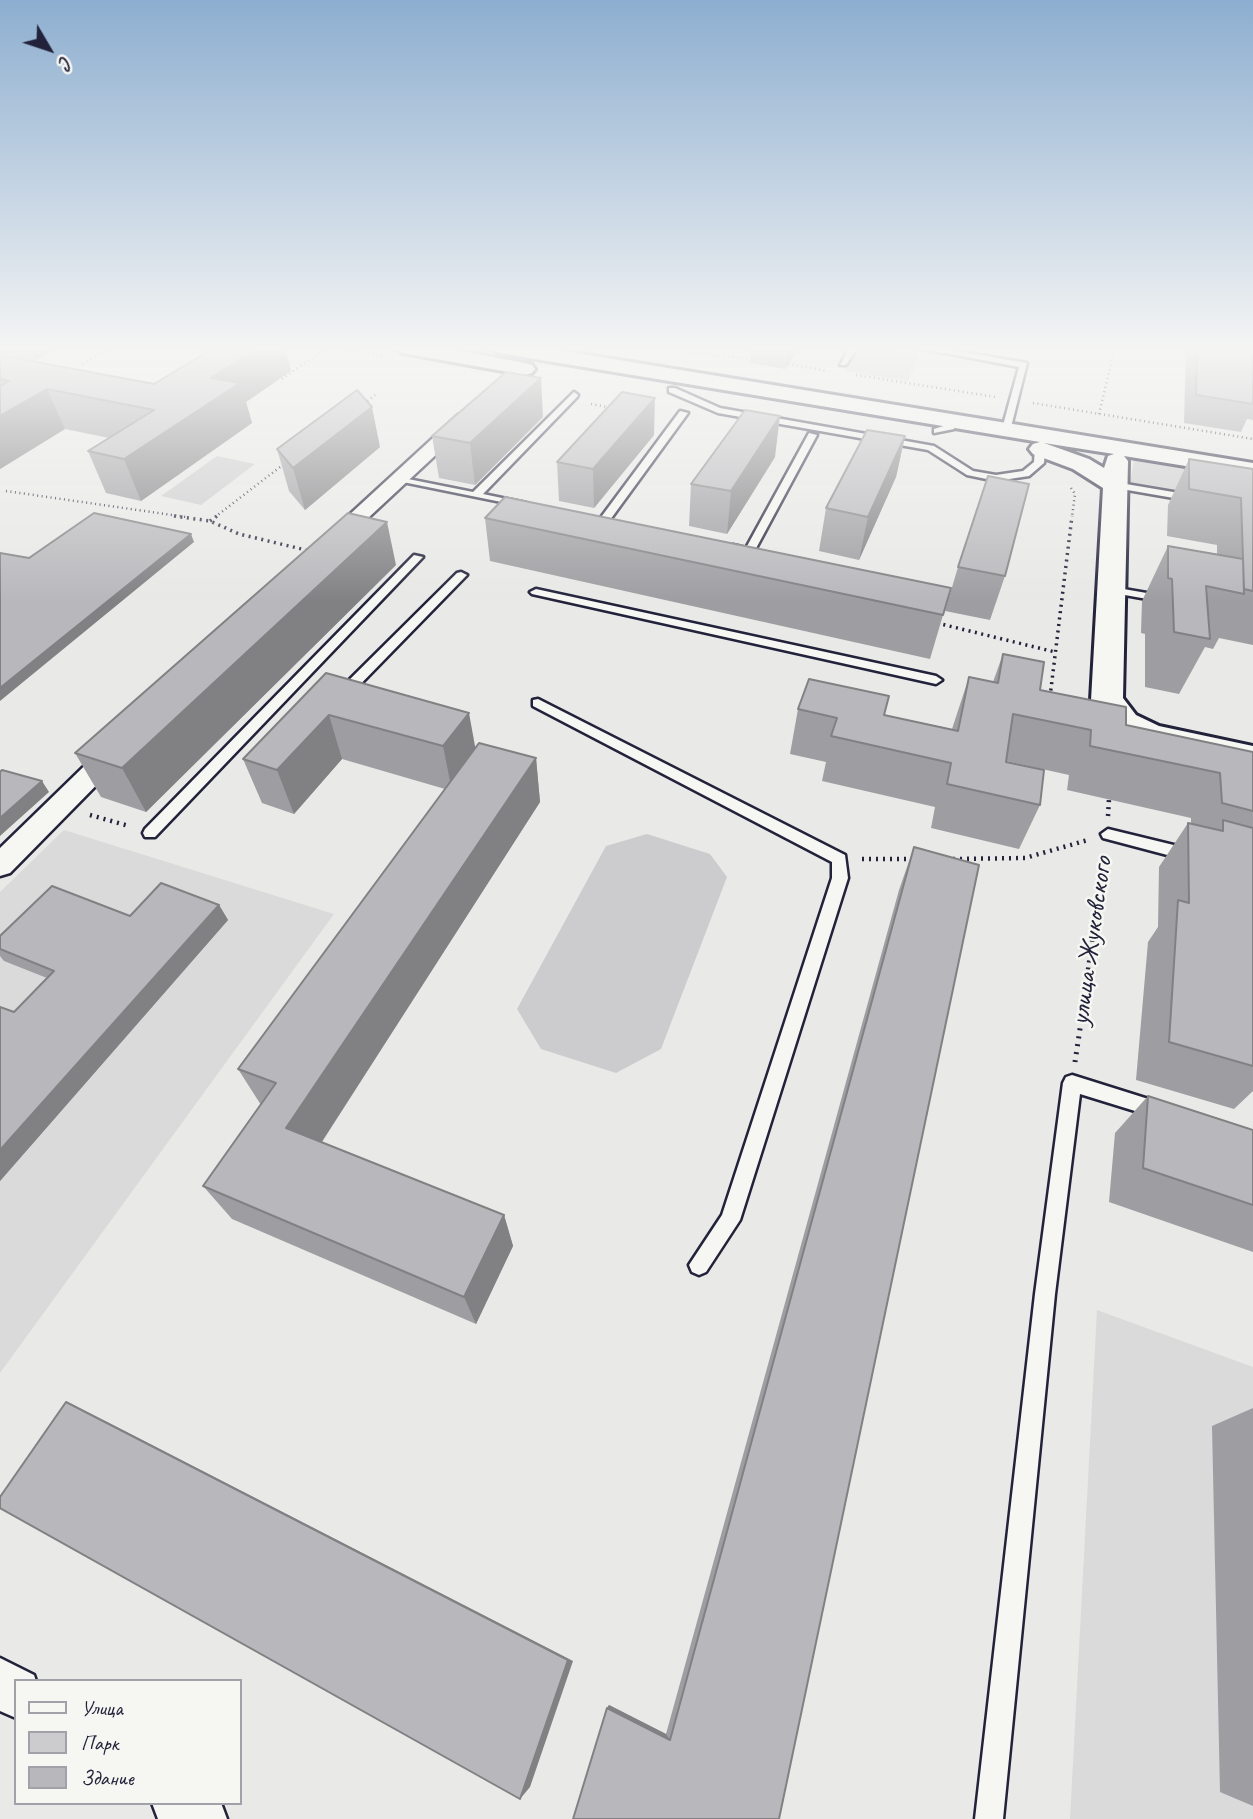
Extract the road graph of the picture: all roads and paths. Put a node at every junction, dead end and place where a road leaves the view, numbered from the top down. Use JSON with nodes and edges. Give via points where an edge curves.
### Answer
{"nodes":[{"id":1,"x":450,"y":432,"type":"edge"},
{"id":2,"x":538,"y":432,"type":"edge"},
{"id":3,"x":669,"y":432,"type":"edge"},
{"id":4,"x":841,"y":432,"type":"edge"},
{"id":5,"x":981,"y":432,"type":"edge"},
{"id":6,"x":1014,"y":432,"type":"edge"},
{"id":7,"x":811,"y":435,"type":"dead end"},
{"id":8,"x":1040,"y":442,"type":"junction"},
{"id":9,"x":1117,"y":447,"type":"junction"},
{"id":10,"x":285,"y":463,"type":"edge"},
{"id":11,"x":1253,"y":470,"type":"edge"},
{"id":12,"x":1026,"y":474,"type":"junction"},
{"id":13,"x":398,"y":480,"type":"junction"},
{"id":14,"x":1114,"y":485,"type":"junction"},
{"id":15,"x":6,"y":491,"type":"dead end"},
{"id":16,"x":477,"y":495,"type":"junction"},
{"id":17,"x":1204,"y":500,"type":"edge"},
{"id":18,"x":540,"y":509,"type":"edge"},
{"id":19,"x":590,"y":519,"type":"edge"},
{"id":20,"x":210,"y":522,"type":"junction"},
{"id":21,"x":603,"y":522,"type":"junction"},
{"id":22,"x":616,"y":525,"type":"edge"},
{"id":23,"x":722,"y":546,"type":"edge"},
{"id":24,"x":418,"y":557,"type":"dead end"},
{"id":25,"x":315,"y":558,"type":"joint"},
{"id":26,"x":461,"y":575,"type":"dead end"},
{"id":27,"x":1112,"y":590,"type":"junction"},
{"id":28,"x":536,"y":592,"type":"dead end"},
{"id":29,"x":1174,"y":601,"type":"edge"},
{"id":30,"x":929,"y":622,"type":"edge"},
{"id":31,"x":1055,"y":652,"type":"junction"},
{"id":32,"x":936,"y":680,"type":"dead end"},
{"id":33,"x":335,"y":702,"type":"edge"},
{"id":34,"x":538,"y":703,"type":"dead end"},
{"id":35,"x":1048,"y":707,"type":"edge"},
{"id":36,"x":129,"y":737,"type":"edge"},
{"id":37,"x":1253,"y":757,"type":"edge"},
{"id":38,"x":1109,"y":799,"type":"dead end"},
{"id":39,"x":59,"y":805,"type":"junction"},
{"id":40,"x":150,"y":833,"type":"joint"},
{"id":41,"x":1108,"y":834,"type":"junction"},
{"id":42,"x":1200,"y":858,"type":"edge"},
{"id":43,"x":840,"y":859,"type":"junction"},
{"id":44,"x":919,"y":859,"type":"edge"},
{"id":45,"x":946,"y":859,"type":"edge"},
{"id":46,"x":0,"y":865,"type":"edge"},
{"id":47,"x":1072,"y":1083,"type":"junction"},
{"id":48,"x":1175,"y":1116,"type":"edge"},
{"id":49,"x":699,"y":1265,"type":"dead end"},
{"id":50,"x":181,"y":1805,"type":"edge"},
{"id":51,"x":201,"y":1819,"type":"edge"},
{"id":52,"x":989,"y":1819,"type":"edge"}],
"edges":[{"from":1,"to":13,"type":"street"},
{"from":2,"to":16,"type":"lane"},
{"from":3,"to":21,"type":"lane"},
{"from":4,"to":12,"type":"lane","via":[[931,448],[970,473],[996,478]]},
{"from":5,"to":8,"type":"main road"},
{"from":6,"to":8,"type":"main road"},
{"from":7,"to":23,"type":"lane","via":[[749,552]]},
{"from":8,"to":9,"type":"main road"},
{"from":8,"to":12,"type":"lane","via":[[1039,463]]},
{"from":8,"to":14,"type":"main road"},
{"from":9,"to":11,"type":"main road"},
{"from":9,"to":14,"type":"main road"},
{"from":10,"to":20,"type":"path"},
{"from":12,"to":31,"type":"path","via":[[1059,479],[1068,483],[1074,494]]},
{"from":13,"to":16,"type":"lane"},
{"from":13,"to":25,"type":"street"},
{"from":14,"to":17,"type":"lane"},
{"from":14,"to":27,"type":"main road"},
{"from":15,"to":20,"type":"path"},
{"from":16,"to":18,"type":"lane"},
{"from":19,"to":21,"type":"lane"},
{"from":20,"to":25,"type":"path"},
{"from":21,"to":22,"type":"lane"},
{"from":24,"to":40,"type":"lane"},
{"from":26,"to":33,"type":"lane"},
{"from":27,"to":29,"type":"lane"},
{"from":27,"to":37,"type":"main road","via":[[1107,700],[1125,722],[1150,735]]},
{"from":28,"to":32,"type":"lane"},
{"from":30,"to":31,"type":"path"},
{"from":31,"to":35,"type":"path"},
{"from":34,"to":43,"type":"lane"},
{"from":36,"to":39,"type":"street"},
{"from":38,"to":41,"type":"path","name":"улица Жуковского"},
{"from":39,"to":40,"type":"path"},
{"from":39,"to":46,"type":"street"},
{"from":41,"to":42,"type":"lane"},
{"from":41,"to":45,"type":"path","via":[[1025,858]]},
{"from":41,"to":47,"type":"path","name":"улица Жуковского"},
{"from":43,"to":44,"type":"path"},
{"from":43,"to":49,"type":"lane","via":[[840,878],[730,1220]]},
{"from":47,"to":48,"type":"lane"},
{"from":47,"to":52,"type":"lane"},
{"from":50,"to":51,"type":"street"}]}
